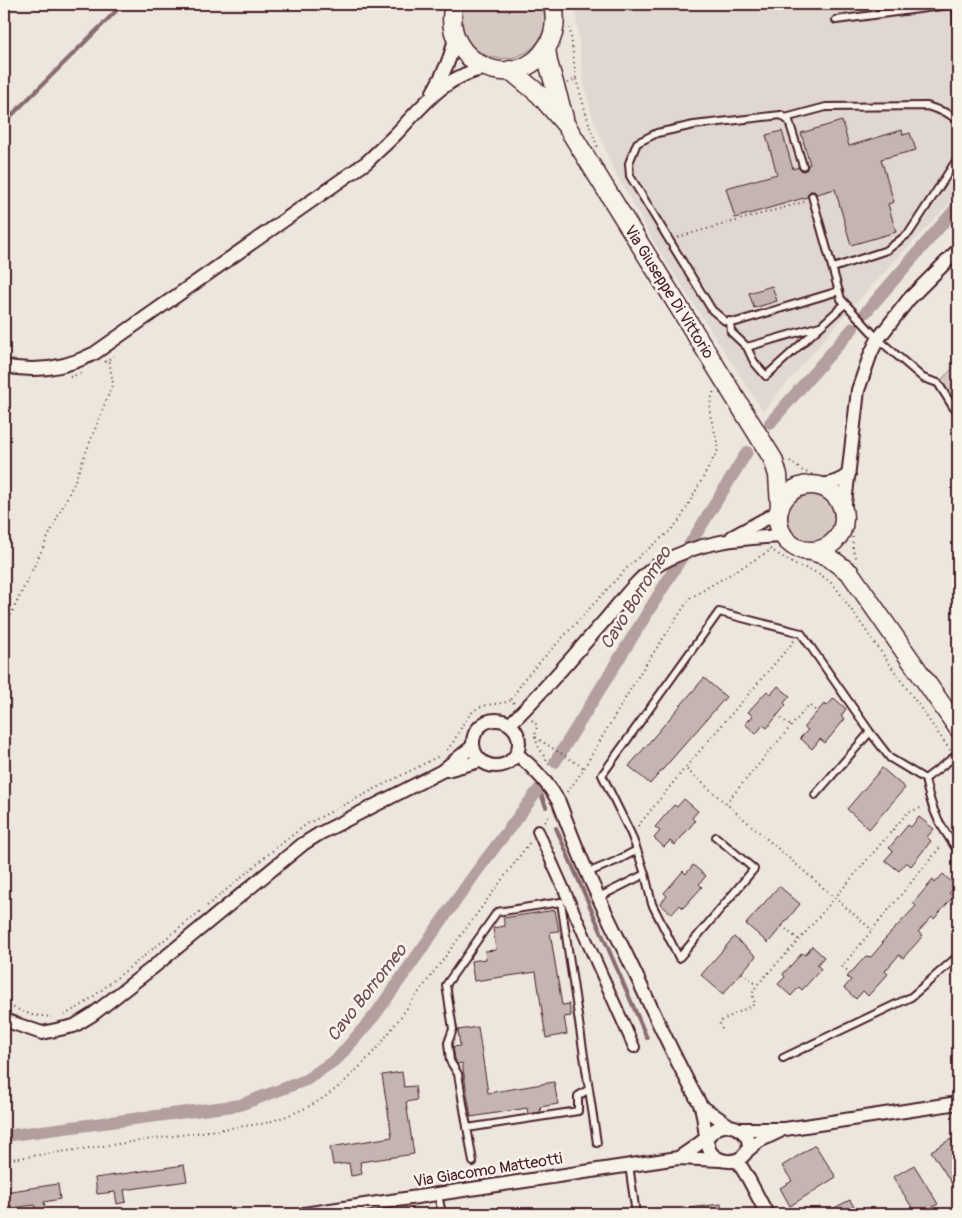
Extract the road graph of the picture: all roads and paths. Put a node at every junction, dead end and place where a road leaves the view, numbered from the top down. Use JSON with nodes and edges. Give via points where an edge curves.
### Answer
{"nodes":[{"id":1,"x":454,"y":4,"type":"edge"},
{"id":2,"x":553,"y":4,"type":"edge"},
{"id":3,"x":957,"y":4,"type":"edge"},
{"id":4,"x":836,"y":20,"type":"dead end"},
{"id":5,"x":958,"y":33,"type":"edge"},
{"id":6,"x":455,"y":36,"type":"junction"},
{"id":7,"x":546,"y":48,"type":"junction"},
{"id":8,"x":487,"y":68,"type":"junction"},
{"id":9,"x":510,"y":70,"type":"junction"},
{"id":10,"x":576,"y":79,"type":"dead end"},
{"id":11,"x":430,"y":96,"type":"junction"},
{"id":12,"x":785,"y":118,"type":"junction"},
{"id":13,"x":958,"y":120,"type":"edge"},
{"id":14,"x":566,"y":125,"type":"junction"},
{"id":15,"x":599,"y":149,"type":"dead end"},
{"id":16,"x":958,"y":158,"type":"edge"},
{"id":17,"x":803,"y":166,"type":"dead end"},
{"id":18,"x":813,"y":197,"type":"joint"},
{"id":19,"x":669,"y":239,"type":"junction"},
{"id":20,"x":958,"y":250,"type":"edge"},
{"id":21,"x":833,"y":268,"type":"junction"},
{"id":22,"x":839,"y":291,"type":"junction"},
{"id":23,"x":845,"y":304,"type":"junction"},
{"id":24,"x":730,"y":321,"type":"junction"},
{"id":25,"x":822,"y":325,"type":"junction"},
{"id":26,"x":878,"y":339,"type":"junction"},
{"id":27,"x":747,"y":347,"type":"junction"},
{"id":28,"x":116,"y":354,"type":"dead end"},
{"id":29,"x":109,"y":360,"type":"junction"},
{"id":30,"x":103,"y":363,"type":"dead end"},
{"id":31,"x":4,"y":366,"type":"edge"},
{"id":32,"x":83,"y":373,"type":"dead end"},
{"id":33,"x":69,"y":377,"type":"dead end"},
{"id":34,"x":720,"y":396,"type":"dead end"},
{"id":35,"x":958,"y":412,"type":"edge"},
{"id":36,"x":780,"y":459,"type":"junction"},
{"id":37,"x":849,"y":474,"type":"junction"},
{"id":38,"x":816,"y":482,"type":"junction"},
{"id":39,"x":779,"y":509,"type":"junction"},
{"id":40,"x":846,"y":520,"type":"junction"},
{"id":41,"x":783,"y":536,"type":"junction"},
{"id":42,"x":758,"y":537,"type":"junction"},
{"id":43,"x":730,"y":539,"type":"junction"},
{"id":44,"x":771,"y":550,"type":"junction"},
{"id":45,"x":811,"y":551,"type":"junction"},
{"id":46,"x":855,"y":570,"type":"junction"},
{"id":47,"x":4,"y":629,"type":"edge"},
{"id":48,"x":801,"y":633,"type":"junction"},
{"id":49,"x":523,"y":712,"type":"junction"},
{"id":50,"x":817,"y":712,"type":"dead end"},
{"id":51,"x":777,"y":715,"type":"dead end"},
{"id":52,"x":510,"y":724,"type":"junction"},
{"id":53,"x":791,"y":726,"type":"junction"},
{"id":54,"x":958,"y":728,"type":"edge"},
{"id":55,"x":870,"y":732,"type":"junction"},
{"id":56,"x":535,"y":737,"type":"junction"},
{"id":57,"x":473,"y":746,"type":"junction"},
{"id":58,"x":517,"y":754,"type":"junction"},
{"id":59,"x":956,"y":755,"type":"edge"},
{"id":60,"x":480,"y":761,"type":"junction"},
{"id":61,"x":584,"y":768,"type":"junction"},
{"id":62,"x":685,"y":768,"type":"junction"},
{"id":63,"x":442,"y":771,"type":"junction"},
{"id":64,"x":554,"y":772,"type":"dead end"},
{"id":65,"x":925,"y":778,"type":"junction"},
{"id":66,"x":563,"y":785,"type":"dead end"},
{"id":67,"x":567,"y":792,"type":"junction"},
{"id":68,"x":815,"y":795,"type":"dead end"},
{"id":69,"x":559,"y":802,"type":"junction"},
{"id":70,"x":726,"y":804,"type":"junction"},
{"id":71,"x":930,"y":805,"type":"junction"},
{"id":72,"x":538,"y":831,"type":"junction"},
{"id":73,"x":631,"y":834,"type":"junction"},
{"id":74,"x":716,"y":837,"type":"dead end"},
{"id":75,"x":948,"y":838,"type":"junction"},
{"id":76,"x":637,"y":850,"type":"junction"},
{"id":77,"x":958,"y":851,"type":"edge"},
{"id":78,"x":588,"y":873,"type":"junction"},
{"id":79,"x":645,"y":874,"type":"junction"},
{"id":80,"x":599,"y":897,"type":"junction"},
{"id":81,"x":834,"y":899,"type":"junction"},
{"id":82,"x":782,"y":926,"type":"dead end"},
{"id":83,"x":872,"y":930,"type":"junction"},
{"id":84,"x":799,"y":940,"type":"junction"},
{"id":85,"x":958,"y":956,"type":"edge"},
{"id":86,"x":742,"y":973,"type":"dead end"},
{"id":87,"x":851,"y":973,"type":"dead end"},
{"id":88,"x":757,"y":985,"type":"junction"},
{"id":89,"x":4,"y":1020,"type":"edge"},
{"id":90,"x":722,"y":1029,"type":"dead end"},
{"id":91,"x":634,"y":1047,"type":"dead end"},
{"id":92,"x":783,"y":1058,"type":"dead end"},
{"id":93,"x":589,"y":1089,"type":"junction"},
{"id":94,"x":958,"y":1103,"type":"edge"},
{"id":95,"x":701,"y":1106,"type":"junction"},
{"id":96,"x":735,"y":1127,"type":"junction"},
{"id":97,"x":467,"y":1128,"type":"junction"},
{"id":98,"x":785,"y":1129,"type":"junction"},
{"id":99,"x":707,"y":1137,"type":"junction"},
{"id":100,"x":597,"y":1143,"type":"dead end"},
{"id":101,"x":748,"y":1150,"type":"junction"},
{"id":102,"x":678,"y":1158,"type":"junction"},
{"id":103,"x":4,"y":1160,"type":"edge"},
{"id":104,"x":720,"y":1160,"type":"junction"},
{"id":105,"x":737,"y":1160,"type":"junction"},
{"id":106,"x":473,"y":1162,"type":"dead end"},
{"id":107,"x":629,"y":1165,"type":"junction"},
{"id":108,"x":438,"y":1194,"type":"junction"},
{"id":109,"x":304,"y":1214,"type":"edge"},
{"id":110,"x":442,"y":1214,"type":"edge"},
{"id":111,"x":636,"y":1214,"type":"edge"},
{"id":112,"x":767,"y":1214,"type":"edge"}],
"edges":[{"from":1,"to":6,"type":"main road","via":[[452,23]]},
{"from":2,"to":7,"type":"main road","via":[[554,32]]},
{"from":3,"to":4,"type":"lane"},
{"from":3,"to":5,"type":"lane"},
{"from":6,"to":8,"type":"main road","via":[[466,55]]},
{"from":6,"to":11,"type":"street","via":[[445,70]]},
{"from":7,"to":9,"type":"main road","via":[[530,64]]},
{"from":7,"to":14,"type":"main road","name":"Via Giuseppe Di Vittorio"},
{"from":8,"to":9,"type":"main road"},
{"from":8,"to":11,"type":"street","via":[[472,70]]},
{"from":9,"to":14,"type":"main road","name":"Via Giuseppe Di Vittorio","via":[[540,95]]},
{"from":10,"to":15,"type":"path"},
{"from":11,"to":31,"type":"street","via":[[367,162],[94,353],[57,368],[37,370]]},
{"from":12,"to":13,"type":"lane","via":[[826,106],[926,106]]},
{"from":12,"to":17,"type":"lane","via":[[789,121]]},
{"from":12,"to":19,"type":"lane","via":[[781,115],[694,125],[657,133],[637,143],[629,163],[630,176]]},
{"from":14,"to":36,"type":"main road","name":"Via Giuseppe Di Vittorio"},
{"from":16,"to":21,"type":"lane","via":[[909,233],[887,250]]},
{"from":18,"to":19,"type":"path"},
{"from":18,"to":21,"type":"lane"},
{"from":19,"to":24,"type":"lane","via":[[712,310]]},
{"from":20,"to":26,"type":"street","via":[[909,299]]},
{"from":21,"to":22,"type":"lane"},
{"from":22,"to":23,"type":"lane"},
{"from":22,"to":24,"type":"lane","via":[[736,322]]},
{"from":23,"to":25,"type":"lane"},
{"from":23,"to":26,"type":"lane"},
{"from":24,"to":27,"type":"lane","via":[[732,332]]},
{"from":25,"to":27,"type":"lane"},
{"from":25,"to":27,"type":"lane","via":[[766,376]]},
{"from":26,"to":35,"type":"lane","via":[[923,378],[938,383]]},
{"from":26,"to":37,"type":"street","via":[[858,390]]},
{"from":28,"to":29,"type":"path"},
{"from":29,"to":30,"type":"path"},
{"from":29,"to":47,"type":"path","via":[[112,383],[74,482]]},
{"from":32,"to":33,"type":"path"},
{"from":34,"to":49,"type":"path","via":[[715,388],[710,404],[718,450],[680,520],[627,568],[525,678],[511,700]]},
{"from":36,"to":38,"type":"path"},
{"from":36,"to":38,"type":"main road","via":[[790,474]]},
{"from":36,"to":39,"type":"main road"},
{"from":37,"to":38,"type":"street","via":[[836,482]]},
{"from":37,"to":40,"type":"street"},
{"from":38,"to":39,"type":"main road","via":[[794,489]]},
{"from":38,"to":40,"type":"main road","via":[[835,494]]},
{"from":39,"to":41,"type":"main road","via":[[778,524]]},
{"from":39,"to":43,"type":"street"},
{"from":40,"to":45,"type":"main road","via":[[831,545]]},
{"from":40,"to":46,"type":"path"},
{"from":40,"to":46,"type":"main road","via":[[844,544]]},
{"from":41,"to":42,"type":"street"},
{"from":41,"to":45,"type":"main road","via":[[797,548]]},
{"from":42,"to":43,"type":"street"},
{"from":42,"to":44,"type":"path","via":[[760,544]]},
{"from":43,"to":49,"type":"street","via":[[710,543],[663,562],[636,584]]},
{"from":44,"to":59,"type":"path","via":[[834,585]]},
{"from":44,"to":61,"type":"path","via":[[690,598],[642,670]]},
{"from":45,"to":46,"type":"main road"},
{"from":46,"to":54,"type":"main road"},
{"from":48,"to":55,"type":"lane"},
{"from":48,"to":62,"type":"path"},
{"from":48,"to":73,"type":"lane","via":[[719,612],[602,775]]},
{"from":49,"to":52,"type":"street"},
{"from":49,"to":56,"type":"path","via":[[537,725]]},
{"from":50,"to":53,"type":"path","via":[[808,705]]},
{"from":51,"to":53,"type":"path"},
{"from":52,"to":57,"type":"street","via":[[496,720],[481,725],[473,738]]},
{"from":52,"to":58,"type":"street","via":[[519,738]]},
{"from":53,"to":70,"type":"path"},
{"from":55,"to":65,"type":"lane","via":[[890,758]]},
{"from":55,"to":68,"type":"lane"},
{"from":56,"to":61,"type":"path"},
{"from":56,"to":64,"type":"path","via":[[544,759]]},
{"from":57,"to":60,"type":"street"},
{"from":57,"to":63,"type":"street"},
{"from":58,"to":60,"type":"street","via":[[501,766],[486,765]]},
{"from":58,"to":69,"type":"street","via":[[538,771]]},
{"from":59,"to":65,"type":"lane"},
{"from":60,"to":63,"type":"street"},
{"from":61,"to":67,"type":"path"},
{"from":62,"to":70,"type":"path"},
{"from":62,"to":73,"type":"path"},
{"from":63,"to":89,"type":"street","via":[[303,844],[151,969],[74,1026],[42,1033]]},
{"from":65,"to":71,"type":"lane"},
{"from":66,"to":67,"type":"path"},
{"from":67,"to":69,"type":"path"},
{"from":69,"to":72,"type":"path"},
{"from":69,"to":78,"type":"street"},
{"from":70,"to":81,"type":"path"},
{"from":71,"to":75,"type":"lane"},
{"from":71,"to":81,"type":"path","via":[[908,812]]},
{"from":72,"to":91,"type":"street"},
{"from":72,"to":103,"type":"path","via":[[382,1042],[345,1082],[320,1100],[296,1113],[266,1123]]},
{"from":73,"to":76,"type":"lane"},
{"from":74,"to":79,"type":"lane","via":[[754,870],[679,958],[652,904]]},
{"from":75,"to":77,"type":"lane"},
{"from":75,"to":83,"type":"path"},
{"from":76,"to":78,"type":"lane"},
{"from":76,"to":79,"type":"lane"},
{"from":78,"to":80,"type":"street"},
{"from":79,"to":80,"type":"lane"},
{"from":80,"to":95,"type":"street"},
{"from":81,"to":83,"type":"path"},
{"from":81,"to":84,"type":"path"},
{"from":82,"to":84,"type":"path"},
{"from":83,"to":87,"type":"path","via":[[842,967]]},
{"from":84,"to":88,"type":"path"},
{"from":85,"to":92,"type":"lane","via":[[911,998]]},
{"from":86,"to":88,"type":"path"},
{"from":88,"to":90,"type":"path","via":[[752,994],[755,1004],[719,1022]]},
{"from":93,"to":97,"type":"lane","via":[[578,1096],[578,1111]]},
{"from":93,"to":97,"type":"lane","via":[[561,902],[497,912],[446,985],[453,1029],[448,1043],[450,1061],[458,1074]]},
{"from":93,"to":100,"type":"lane"},
{"from":94,"to":98,"type":"street"},
{"from":95,"to":96,"type":"street"},
{"from":95,"to":99,"type":"street"},
{"from":96,"to":98,"type":"street"},
{"from":96,"to":99,"type":"street","via":[[723,1126]]},
{"from":96,"to":101,"type":"street","via":[[746,1137]]},
{"from":97,"to":106,"type":"lane"},
{"from":98,"to":101,"type":"street"},
{"from":99,"to":102,"type":"street","name":"Via Giacomo Matteotti"},
{"from":99,"to":104,"type":"street","via":[[708,1150]]},
{"from":101,"to":105,"type":"street"},
{"from":102,"to":104,"type":"street","name":"Via Giacomo Matteotti"},
{"from":102,"to":107,"type":"street","name":"Via Giacomo Matteotti"},
{"from":104,"to":105,"type":"street"},
{"from":105,"to":112,"type":"street"},
{"from":107,"to":108,"type":"street","name":"Via Giacomo Matteotti"},
{"from":107,"to":111,"type":"lane"},
{"from":108,"to":109,"type":"street","name":"Via Giacomo Matteotti"},
{"from":108,"to":110,"type":"lane"}]}
